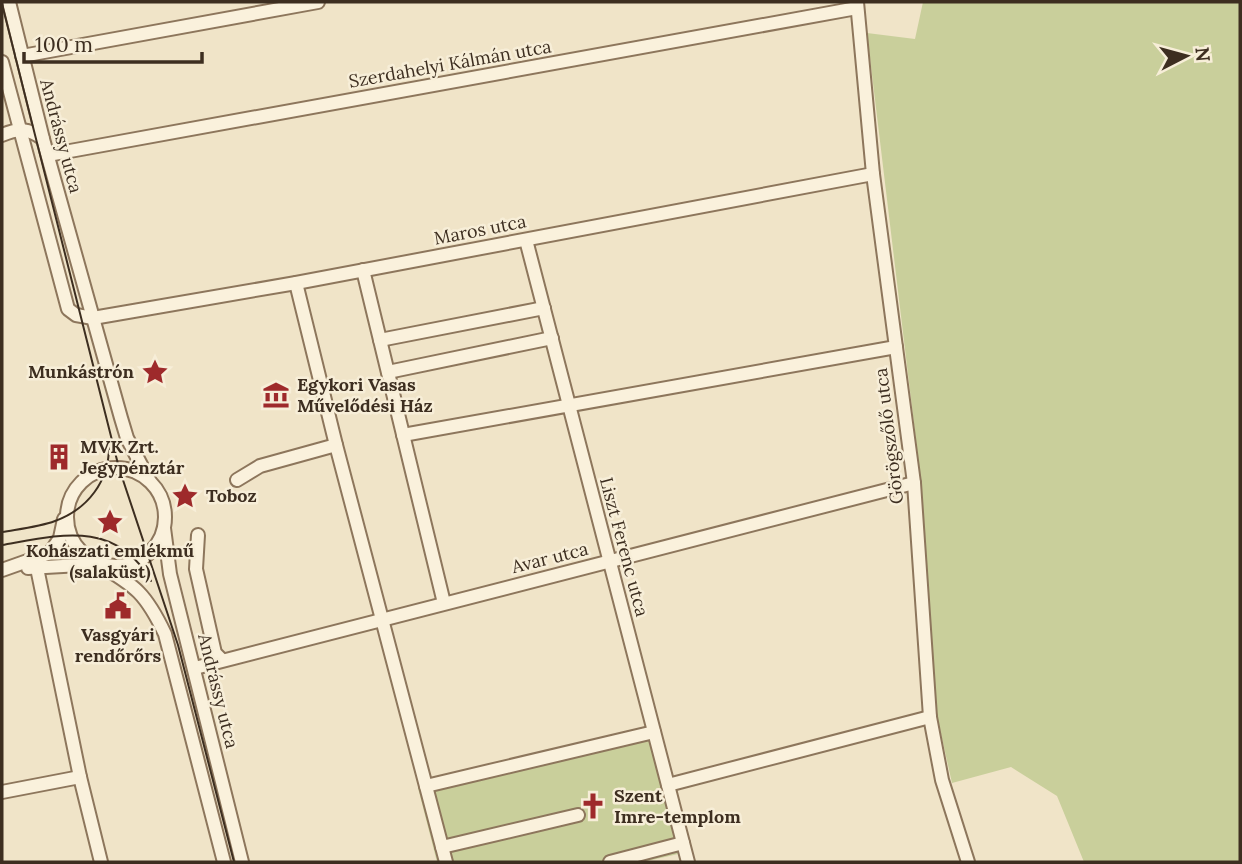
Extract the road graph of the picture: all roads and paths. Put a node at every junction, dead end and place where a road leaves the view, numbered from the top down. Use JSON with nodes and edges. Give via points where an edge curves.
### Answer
{"nodes":[{"id":1,"x":9,"y":2,"type":"edge"},
{"id":2,"x":318,"y":2,"type":"edge"},
{"id":3,"x":857,"y":5,"type":"edge"},
{"id":4,"x":22,"y":56,"type":"junction"},
{"id":5,"x":2,"y":62,"type":"edge"},
{"id":6,"x":10,"y":132,"type":"edge"},
{"id":7,"x":43,"y":139,"type":"junction"},
{"id":8,"x":48,"y":155,"type":"junction"},
{"id":9,"x":873,"y":174,"type":"junction"},
{"id":10,"x":526,"y":240,"type":"junction"},
{"id":11,"x":363,"y":270,"type":"junction"},
{"id":12,"x":296,"y":283,"type":"junction"},
{"id":13,"x":544,"y":308,"type":"junction"},
{"id":14,"x":93,"y":318,"type":"junction"},
{"id":15,"x":552,"y":338,"type":"junction"},
{"id":16,"x":380,"y":340,"type":"junction"},
{"id":17,"x":896,"y":347,"type":"junction"},
{"id":18,"x":388,"y":372,"type":"junction"},
{"id":19,"x":569,"y":405,"type":"junction"},
{"id":20,"x":403,"y":435,"type":"junction"},
{"id":21,"x":336,"y":445,"type":"junction"},
{"id":22,"x":237,"y":480,"type":"dead end"},
{"id":23,"x":149,"y":481,"type":"junction"},
{"id":24,"x":914,"y":483,"type":"junction"},
{"id":25,"x":67,"y":508,"type":"junction"},
{"id":26,"x":164,"y":528,"type":"junction"},
{"id":27,"x":198,"y":535,"type":"dead end"},
{"id":28,"x":610,"y":561,"type":"junction"},
{"id":29,"x":98,"y":564,"type":"junction"},
{"id":30,"x":37,"y":568,"type":"junction"},
{"id":31,"x":2,"y":571,"type":"edge"},
{"id":32,"x":444,"y":603,"type":"junction"},
{"id":33,"x":383,"y":619,"type":"junction"},
{"id":34,"x":222,"y":660,"type":"junction"},
{"id":35,"x":197,"y":665,"type":"junction"},
{"id":36,"x":930,"y":717,"type":"junction"},
{"id":37,"x":654,"y":732,"type":"junction"},
{"id":38,"x":80,"y":777,"type":"junction"},
{"id":39,"x":668,"y":785,"type":"junction"},
{"id":40,"x":426,"y":786,"type":"junction"},
{"id":41,"x":2,"y":792,"type":"edge"},
{"id":42,"x":578,"y":815,"type":"dead end"},
{"id":43,"x":683,"y":843,"type":"junction"},
{"id":44,"x":442,"y":846,"type":"junction"},
{"id":45,"x":101,"y":862,"type":"edge"},
{"id":46,"x":224,"y":862,"type":"edge"},
{"id":47,"x":242,"y":862,"type":"edge"},
{"id":48,"x":446,"y":862,"type":"edge"},
{"id":49,"x":610,"y":862,"type":"edge"},
{"id":50,"x":688,"y":862,"type":"edge"},
{"id":51,"x":968,"y":862,"type":"edge"}],
"edges":[{"from":1,"to":4,"type":"street","name":"Andrássy utca"},
{"from":2,"to":4,"type":"street"},
{"from":3,"to":8,"type":"street","name":"Szerdahelyi Kálmán utca"},
{"from":3,"to":9,"type":"street","name":"Görögszőlő utca"},
{"from":4,"to":7,"type":"street","name":"Andrássy utca"},
{"from":5,"to":6,"type":"street","name":"Andrássy utca","via":[[16,114]]},
{"from":6,"to":7,"type":"street","via":[[34,132]]},
{"from":6,"to":14,"type":"street","name":"Andrássy utca","via":[[68,309],[76,316]]},
{"from":7,"to":8,"type":"street","name":"Andrássy utca"},
{"from":8,"to":14,"type":"street","name":"Andrássy utca"},
{"from":9,"to":10,"type":"street","name":"Maros utca"},
{"from":9,"to":17,"type":"street","name":"Görögszőlő utca"},
{"from":10,"to":11,"type":"street","name":"Maros utca"},
{"from":10,"to":13,"type":"street","name":"Liszt Ferenc utca"},
{"from":11,"to":12,"type":"street","name":"Maros utca"},
{"from":11,"to":16,"type":"street"},
{"from":12,"to":14,"type":"street","name":"Maros utca"},
{"from":12,"to":21,"type":"street"},
{"from":13,"to":15,"type":"street","name":"Liszt Ferenc utca"},
{"from":13,"to":16,"type":"street"},
{"from":14,"to":23,"type":"street","name":"Andrássy utca","via":[[127,438]]},
{"from":15,"to":18,"type":"street"},
{"from":15,"to":19,"type":"street","name":"Liszt Ferenc utca"},
{"from":16,"to":18,"type":"street"},
{"from":17,"to":19,"type":"street"},
{"from":17,"to":24,"type":"street","name":"Görögszőlő utca"},
{"from":18,"to":20,"type":"street"},
{"from":19,"to":20,"type":"street"},
{"from":19,"to":28,"type":"street","name":"Liszt Ferenc utca"},
{"from":20,"to":32,"type":"street"},
{"from":21,"to":22,"type":"street","via":[[260,467]]},
{"from":21,"to":33,"type":"street"},
{"from":23,"to":25,"type":"street","via":[[119,468],[99,470],[80,483]]},
{"from":23,"to":26,"type":"street","via":[[163,502]]},
{"from":24,"to":28,"type":"street","name":"Avar utca"},
{"from":24,"to":36,"type":"street","name":"Görögszőlő utca"},
{"from":25,"to":29,"type":"street","via":[[73,542]]},
{"from":25,"to":31,"type":"street","via":[[60,538],[50,553]]},
{"from":26,"to":29,"type":"street","via":[[159,543],[138,562],[118,567]]},
{"from":26,"to":35,"type":"street","name":"Andrássy utca","via":[[170,574]]},
{"from":27,"to":34,"type":"street","via":[[196,569],[215,653]]},
{"from":28,"to":32,"type":"street","name":"Avar utca"},
{"from":28,"to":37,"type":"street","name":"Liszt Ferenc utca"},
{"from":29,"to":30,"type":"street"},
{"from":29,"to":46,"type":"street","name":"Andrássy utca","via":[[136,589],[151,605],[165,634]]},
{"from":30,"to":31,"type":"street"},
{"from":30,"to":38,"type":"street"},
{"from":32,"to":33,"type":"street","name":"Avar utca"},
{"from":33,"to":34,"type":"street","name":"Avar utca"},
{"from":33,"to":40,"type":"street"},
{"from":34,"to":35,"type":"street","name":"Avar utca"},
{"from":35,"to":47,"type":"street","name":"Andrássy utca"},
{"from":36,"to":39,"type":"street"},
{"from":36,"to":51,"type":"street","name":"Görögszőlő utca","via":[[942,780]]},
{"from":37,"to":39,"type":"street","name":"Liszt Ferenc utca"},
{"from":37,"to":40,"type":"street"},
{"from":38,"to":41,"type":"street"},
{"from":38,"to":45,"type":"street"},
{"from":39,"to":43,"type":"street","name":"Liszt Ferenc utca"},
{"from":40,"to":44,"type":"street"},
{"from":42,"to":44,"type":"street"},
{"from":43,"to":49,"type":"street"},
{"from":43,"to":50,"type":"street","name":"Liszt Ferenc utca"},
{"from":44,"to":48,"type":"street"}]}
